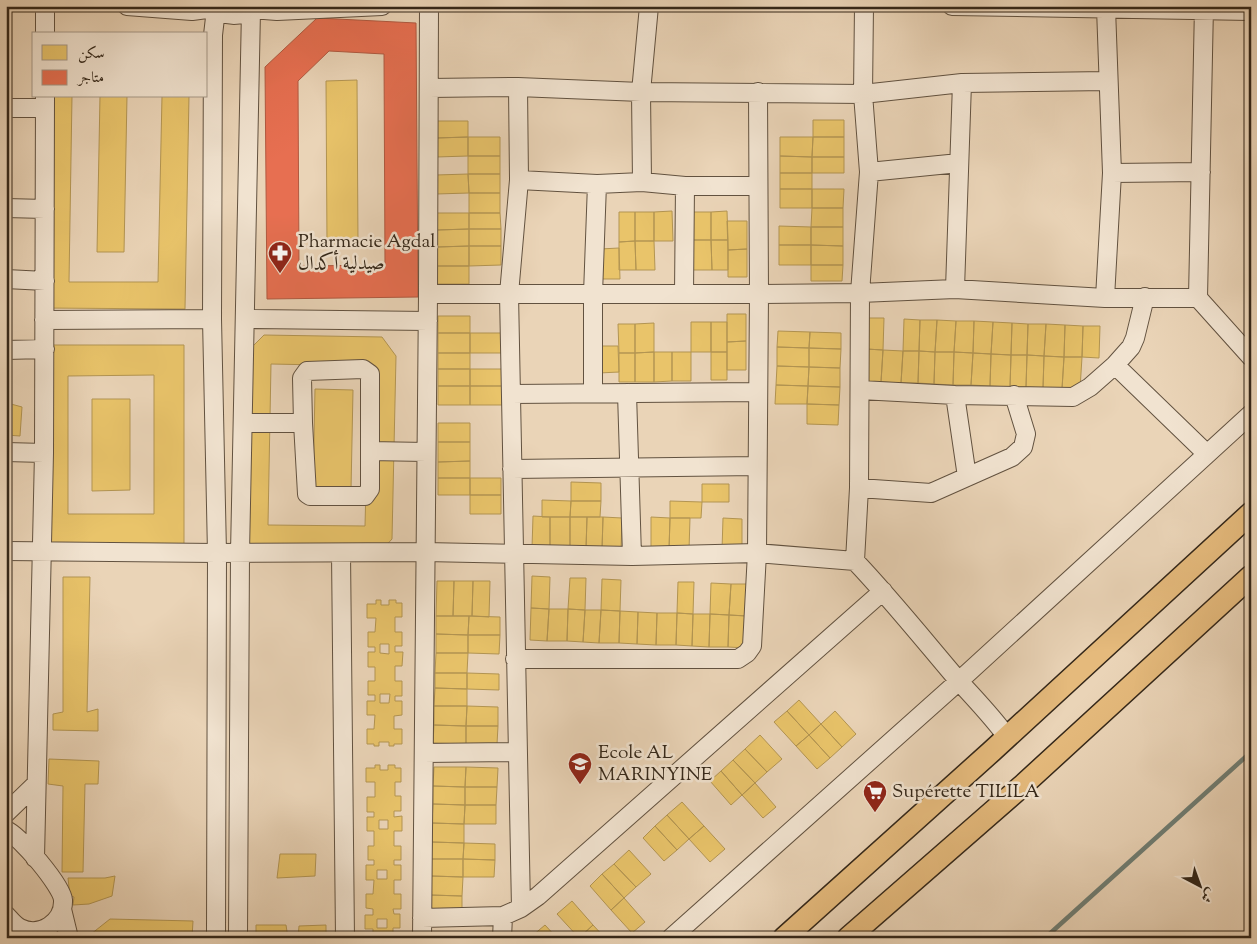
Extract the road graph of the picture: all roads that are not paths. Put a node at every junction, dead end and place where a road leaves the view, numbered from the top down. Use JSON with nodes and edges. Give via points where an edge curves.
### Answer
{"nodes":[{"id":1,"x":46,"y":6,"type":"edge"},
{"id":2,"x":127,"y":6,"type":"edge"},
{"id":3,"x":382,"y":6,"type":"edge"},
{"id":4,"x":428,"y":6,"type":"edge"},
{"id":5,"x":650,"y":6,"type":"edge"},
{"id":6,"x":864,"y":6,"type":"edge"},
{"id":7,"x":952,"y":6,"type":"edge"},
{"id":8,"x":215,"y":8,"type":"edge"},
{"id":9,"x":252,"y":8,"type":"edge"},
{"id":10,"x":1106,"y":8,"type":"junction"},
{"id":11,"x":1204,"y":8,"type":"edge"},
{"id":12,"x":1251,"y":11,"type":"edge"},
{"id":13,"x":45,"y":32,"type":"edge"},
{"id":14,"x":1107,"y":81,"type":"junction"},
{"id":15,"x":962,"y":82,"type":"junction"},
{"id":16,"x":518,"y":87,"type":"junction"},
{"id":17,"x":429,"y":88,"type":"junction"},
{"id":18,"x":641,"y":92,"type":"junction"},
{"id":19,"x":758,"y":92,"type":"junction"},
{"id":20,"x":863,"y":94,"type":"junction"},
{"id":21,"x":45,"y":102,"type":"edge"},
{"id":22,"x":6,"y":108,"type":"edge"},
{"id":23,"x":959,"y":163,"type":"junction"},
{"id":24,"x":869,"y":172,"type":"junction"},
{"id":25,"x":1200,"y":172,"type":"junction"},
{"id":26,"x":1112,"y":173,"type":"junction"},
{"id":27,"x":519,"y":180,"type":"junction"},
{"id":28,"x":642,"y":182,"type":"junction"},
{"id":29,"x":597,"y":184,"type":"junction"},
{"id":30,"x":685,"y":186,"type":"junction"},
{"id":31,"x":758,"y":186,"type":"junction"},
{"id":32,"x":6,"y":208,"type":"edge"},
{"id":33,"x":45,"y":209,"type":"junction"},
{"id":34,"x":6,"y":280,"type":"edge"},
{"id":35,"x":45,"y":281,"type":"junction"},
{"id":36,"x":955,"y":289,"type":"junction"},
{"id":37,"x":860,"y":293,"type":"junction"},
{"id":38,"x":428,"y":294,"type":"junction"},
{"id":39,"x":509,"y":294,"type":"junction"},
{"id":40,"x":593,"y":294,"type":"junction"},
{"id":41,"x":684,"y":294,"type":"junction"},
{"id":42,"x":759,"y":294,"type":"junction"},
{"id":43,"x":1105,"y":298,"type":"junction"},
{"id":44,"x":1145,"y":298,"type":"junction"},
{"id":45,"x":1198,"y":298,"type":"junction"},
{"id":46,"x":245,"y":318,"type":"junction"},
{"id":47,"x":212,"y":319,"type":"junction"},
{"id":48,"x":44,"y":320,"type":"junction"},
{"id":49,"x":428,"y":321,"type":"junction"},
{"id":50,"x":45,"y":349,"type":"junction"},
{"id":51,"x":6,"y":350,"type":"edge"},
{"id":52,"x":1251,"y":356,"type":"edge"},
{"id":53,"x":1115,"y":365,"type":"junction"},
{"id":54,"x":860,"y":390,"type":"junction"},
{"id":55,"x":758,"y":392,"type":"junction"},
{"id":56,"x":593,"y":393,"type":"junction"},
{"id":57,"x":627,"y":393,"type":"junction"},
{"id":58,"x":511,"y":394,"type":"junction"},
{"id":59,"x":955,"y":395,"type":"junction"},
{"id":60,"x":1014,"y":396,"type":"junction"},
{"id":61,"x":1251,"y":414,"type":"edge"},
{"id":62,"x":243,"y":423,"type":"junction"},
{"id":63,"x":303,"y":423,"type":"junction"},
{"id":64,"x":370,"y":451,"type":"junction"},
{"id":65,"x":6,"y":452,"type":"edge"},
{"id":66,"x":426,"y":452,"type":"junction"},
{"id":67,"x":44,"y":453,"type":"junction"},
{"id":68,"x":1207,"y":454,"type":"junction"},
{"id":69,"x":757,"y":466,"type":"junction"},
{"id":70,"x":630,"y":467,"type":"junction"},
{"id":71,"x":512,"y":469,"type":"junction"},
{"id":72,"x":967,"y":478,"type":"junction"},
{"id":73,"x":859,"y":488,"type":"junction"},
{"id":74,"x":1251,"y":513,"type":"edge"},
{"id":75,"x":6,"y":551,"type":"edge"},
{"id":76,"x":42,"y":552,"type":"junction"},
{"id":77,"x":425,"y":552,"type":"junction"},
{"id":78,"x":216,"y":553,"type":"junction"},
{"id":79,"x":240,"y":553,"type":"junction"},
{"id":80,"x":340,"y":553,"type":"junction"},
{"id":81,"x":756,"y":553,"type":"junction"},
{"id":82,"x":513,"y":554,"type":"junction"},
{"id":83,"x":632,"y":556,"type":"junction"},
{"id":84,"x":855,"y":560,"type":"junction"},
{"id":85,"x":1251,"y":576,"type":"edge"},
{"id":86,"x":883,"y":590,"type":"junction"},
{"id":87,"x":515,"y":659,"type":"junction"},
{"id":88,"x":959,"y":681,"type":"junction"},
{"id":89,"x":1007,"y":737,"type":"junction"},
{"id":90,"x":424,"y":752,"type":"junction"},
{"id":91,"x":517,"y":752,"type":"junction"},
{"id":92,"x":36,"y":784,"type":"junction"},
{"id":93,"x":6,"y":813,"type":"edge"},
{"id":94,"x":6,"y":830,"type":"edge"},
{"id":95,"x":35,"y":858,"type":"junction"},
{"id":96,"x":520,"y":908,"type":"junction"},
{"id":97,"x":62,"y":910,"type":"junction"},
{"id":98,"x":6,"y":915,"type":"edge"},
{"id":99,"x":503,"y":916,"type":"junction"},
{"id":100,"x":422,"y":918,"type":"junction"},
{"id":101,"x":36,"y":931,"type":"junction"},
{"id":102,"x":54,"y":938,"type":"edge"},
{"id":103,"x":69,"y":938,"type":"edge"},
{"id":104,"x":216,"y":938,"type":"edge"},
{"id":105,"x":238,"y":938,"type":"edge"},
{"id":106,"x":345,"y":938,"type":"edge"},
{"id":107,"x":422,"y":938,"type":"edge"},
{"id":108,"x":502,"y":938,"type":"edge"},
{"id":109,"x":671,"y":938,"type":"edge"},
{"id":110,"x":784,"y":938,"type":"edge"},
{"id":111,"x":848,"y":938,"type":"edge"}],
"edges":[{"from":1,"to":13,"type":"street"},
{"from":2,"to":8,"type":"street","via":[[192,11]]},
{"from":3,"to":9,"type":"street","via":[[277,11]]},
{"from":4,"to":17,"type":"street"},
{"from":5,"to":18,"type":"street"},
{"from":6,"to":20,"type":"street"},
{"from":7,"to":10,"type":"street"},
{"from":8,"to":9,"type":"street","via":[[234,16]]},
{"from":8,"to":47,"type":"street"},
{"from":9,"to":46,"type":"street"},
{"from":10,"to":11,"type":"street"},
{"from":10,"to":14,"type":"street"},
{"from":11,"to":12,"type":"street"},
{"from":11,"to":25,"type":"street"},
{"from":14,"to":15,"type":"street"},
{"from":14,"to":26,"type":"street"},
{"from":15,"to":20,"type":"street"},
{"from":15,"to":23,"type":"street"},
{"from":16,"to":17,"type":"street"},
{"from":16,"to":18,"type":"street"},
{"from":16,"to":27,"type":"street"},
{"from":17,"to":38,"type":"street"},
{"from":18,"to":19,"type":"street"},
{"from":18,"to":28,"type":"street"},
{"from":19,"to":20,"type":"street"},
{"from":19,"to":31,"type":"street"},
{"from":20,"to":24,"type":"street"},
{"from":21,"to":22,"type":"street"},
{"from":21,"to":33,"type":"street"},
{"from":23,"to":24,"type":"street"},
{"from":23,"to":36,"type":"street"},
{"from":24,"to":37,"type":"street"},
{"from":25,"to":26,"type":"street"},
{"from":25,"to":45,"type":"street"},
{"from":26,"to":43,"type":"street"},
{"from":27,"to":29,"type":"street"},
{"from":27,"to":39,"type":"street"},
{"from":28,"to":29,"type":"street"},
{"from":28,"to":30,"type":"street"},
{"from":29,"to":40,"type":"street"},
{"from":30,"to":31,"type":"street"},
{"from":30,"to":41,"type":"street"},
{"from":31,"to":42,"type":"street"},
{"from":32,"to":33,"type":"street"},
{"from":33,"to":35,"type":"street"},
{"from":34,"to":35,"type":"street"},
{"from":35,"to":48,"type":"street"},
{"from":36,"to":37,"type":"street"},
{"from":36,"to":43,"type":"street"},
{"from":37,"to":42,"type":"street"},
{"from":37,"to":54,"type":"street"},
{"from":38,"to":39,"type":"street"},
{"from":38,"to":49,"type":"street"},
{"from":39,"to":40,"type":"street"},
{"from":39,"to":58,"type":"street"},
{"from":40,"to":41,"type":"street"},
{"from":40,"to":56,"type":"street"},
{"from":41,"to":42,"type":"street"},
{"from":42,"to":55,"type":"street"},
{"from":43,"to":44,"type":"street"},
{"from":44,"to":45,"type":"street"},
{"from":44,"to":53,"type":"street","via":[[1131,348]]},
{"from":45,"to":52,"type":"street"},
{"from":46,"to":49,"type":"street"},
{"from":46,"to":62,"type":"street"},
{"from":47,"to":48,"type":"street"},
{"from":47,"to":78,"type":"street"},
{"from":48,"to":50,"type":"street"},
{"from":49,"to":66,"type":"street"},
{"from":50,"to":51,"type":"street"},
{"from":50,"to":67,"type":"street"},
{"from":53,"to":60,"type":"street","via":[[1073,397]]},
{"from":53,"to":68,"type":"street"},
{"from":54,"to":59,"type":"street"},
{"from":54,"to":73,"type":"street"},
{"from":55,"to":57,"type":"street"},
{"from":55,"to":69,"type":"street"},
{"from":56,"to":57,"type":"street"},
{"from":56,"to":58,"type":"street"},
{"from":57,"to":70,"type":"street"},
{"from":58,"to":71,"type":"street"},
{"from":59,"to":60,"type":"street"},
{"from":59,"to":72,"type":"street"},
{"from":60,"to":72,"type":"street","via":[[1026,434],[1022,446],[1012,457]]},
{"from":61,"to":68,"type":"street"},
{"from":62,"to":63,"type":"street"},
{"from":62,"to":79,"type":"street"},
{"from":63,"to":64,"type":"street","via":[[306,490],[310,496],[365,496],[370,490]]},
{"from":63,"to":64,"type":"street","via":[[304,374],[308,371],[363,369],[370,374]]},
{"from":64,"to":66,"type":"street"},
{"from":65,"to":67,"type":"street"},
{"from":66,"to":77,"type":"street"},
{"from":67,"to":76,"type":"street"},
{"from":68,"to":88,"type":"street"},
{"from":69,"to":70,"type":"street"},
{"from":69,"to":81,"type":"street"},
{"from":70,"to":71,"type":"street"},
{"from":70,"to":83,"type":"street"},
{"from":71,"to":82,"type":"street"},
{"from":72,"to":73,"type":"street","via":[[931,494]]},
{"from":73,"to":84,"type":"street"},
{"from":74,"to":89,"type":"main road"},
{"from":75,"to":76,"type":"street"},
{"from":76,"to":78,"type":"street"},
{"from":76,"to":92,"type":"street"},
{"from":77,"to":80,"type":"street"},
{"from":77,"to":82,"type":"street"},
{"from":77,"to":90,"type":"street"},
{"from":78,"to":79,"type":"street"},
{"from":78,"to":104,"type":"street"},
{"from":79,"to":80,"type":"street"},
{"from":79,"to":105,"type":"street"},
{"from":80,"to":106,"type":"street"},
{"from":81,"to":83,"type":"street"},
{"from":81,"to":84,"type":"street"},
{"from":81,"to":87,"type":"street","via":[[752,646],[738,659]]},
{"from":82,"to":83,"type":"street"},
{"from":82,"to":87,"type":"street"},
{"from":84,"to":86,"type":"street"},
{"from":85,"to":111,"type":"main road","via":[[1022,786]]},
{"from":86,"to":88,"type":"street"},
{"from":86,"to":96,"type":"street","via":[[538,896]]},
{"from":87,"to":91,"type":"street"},
{"from":88,"to":89,"type":"street"},
{"from":88,"to":109,"type":"street"},
{"from":89,"to":110,"type":"main road"},
{"from":90,"to":91,"type":"street"},
{"from":90,"to":100,"type":"street"},
{"from":91,"to":96,"type":"street"},
{"from":92,"to":93,"type":"street"},
{"from":92,"to":95,"type":"street"},
{"from":94,"to":95,"type":"street","via":[[18,837]]},
{"from":95,"to":97,"type":"street","via":[[57,885]]},
{"from":96,"to":99,"type":"street"},
{"from":97,"to":101,"type":"street","via":[[53,924]]},
{"from":97,"to":103,"type":"street"},
{"from":98,"to":101,"type":"street","via":[[21,928]]},
{"from":99,"to":100,"type":"street"},
{"from":99,"to":108,"type":"street"},
{"from":100,"to":107,"type":"street"},
{"from":101,"to":102,"type":"street"}]}
